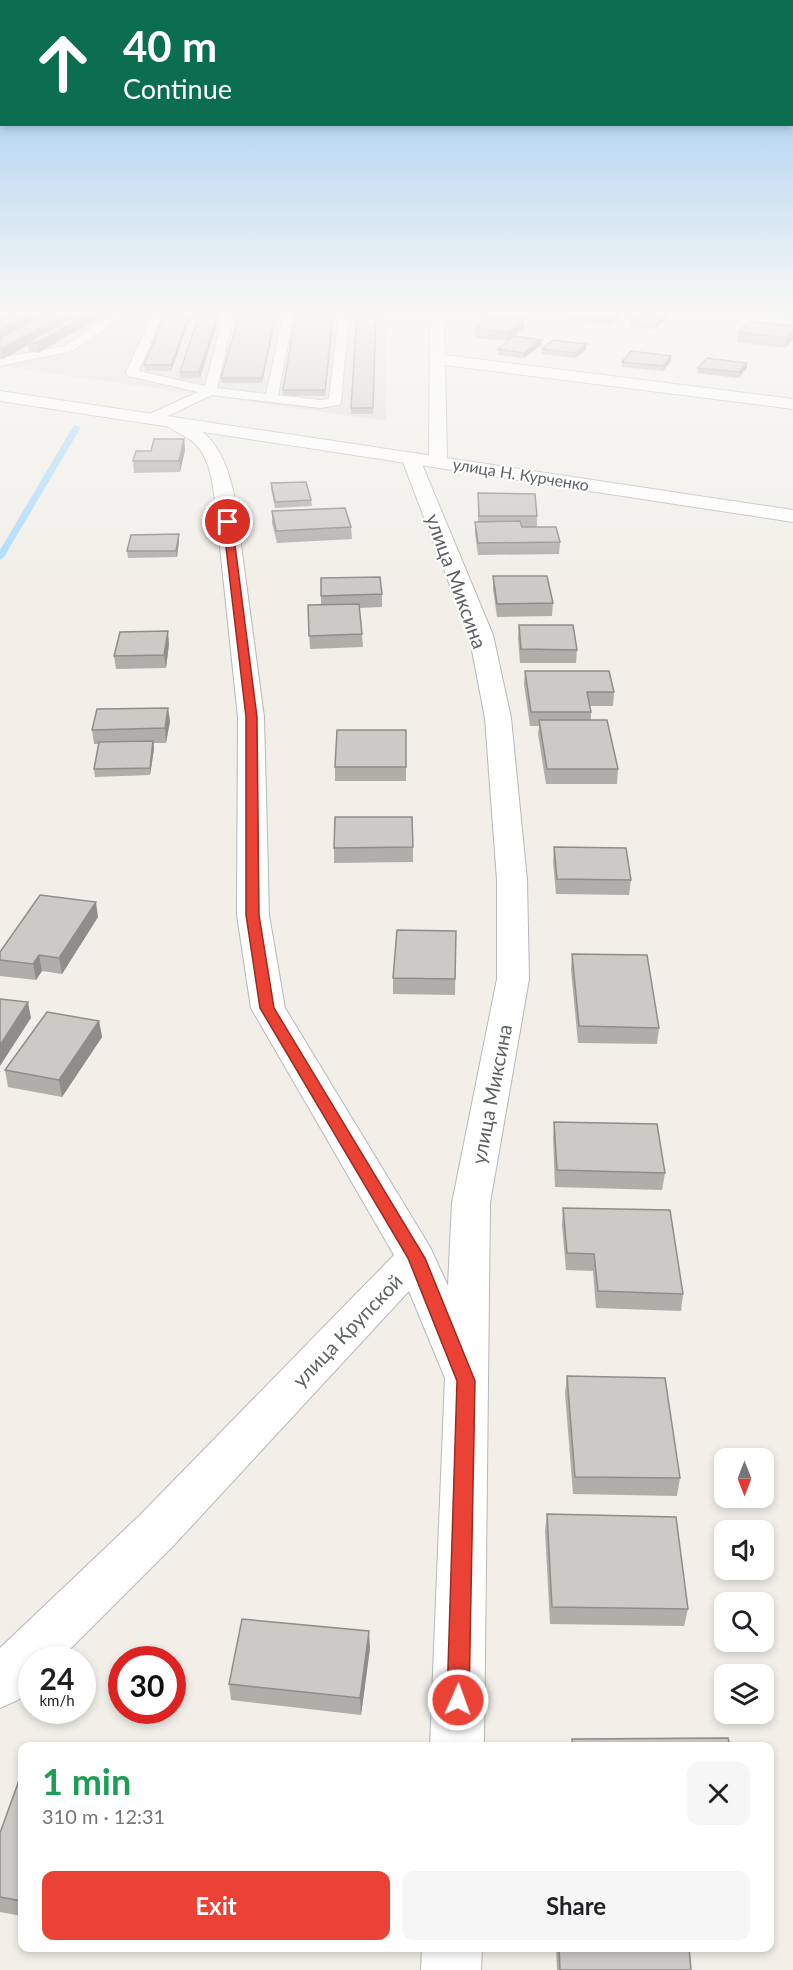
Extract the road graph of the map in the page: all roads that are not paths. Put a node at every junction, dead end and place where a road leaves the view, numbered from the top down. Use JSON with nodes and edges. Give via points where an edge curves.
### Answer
{"nodes":[{"id":1,"x":55,"y":405,"type":"edge"},
{"id":2,"x":188,"y":405,"type":"edge"},
{"id":3,"x":431,"y":405,"type":"edge"},
{"id":4,"x":162,"y":421,"type":"junction"},
{"id":5,"x":424,"y":459,"type":"junction"},
{"id":6,"x":793,"y":516,"type":"edge"},
{"id":7,"x":416,"y":1258,"type":"junction"},
{"id":8,"x":466,"y":1381,"type":"junction"},
{"id":9,"x":0,"y":1683,"type":"edge"},
{"id":10,"x":457,"y":1742,"type":"edge"},
{"id":11,"x":452,"y":1952,"type":"edge"},
{"id":12,"x":451,"y":1970,"type":"edge"}],
"edges":[{"from":1,"to":4,"type":"street","name":"улица Н. Курченко"},
{"from":2,"to":4,"type":"lane"},
{"from":3,"to":5,"type":"street"},
{"from":4,"to":5,"type":"street","name":"улица Н. Курченко"},
{"from":4,"to":7,"type":"street","name":"улица Крупской","via":[[200,438],[220,471],[251,717],[253,915],[267,1008]]},
{"from":5,"to":6,"type":"street","name":"улица Н. Курченко"},
{"from":5,"to":8,"type":"street","name":"улица Миксина","via":[[481,635],[498,718],[512,880],[513,979],[471,1203]]},
{"from":7,"to":8,"type":"street"},
{"from":7,"to":9,"type":"street","name":"улица Крупской","via":[[158,1529]]},
{"from":8,"to":10,"type":"street","name":"улица Миксина"},
{"from":11,"to":12,"type":"street"}]}
